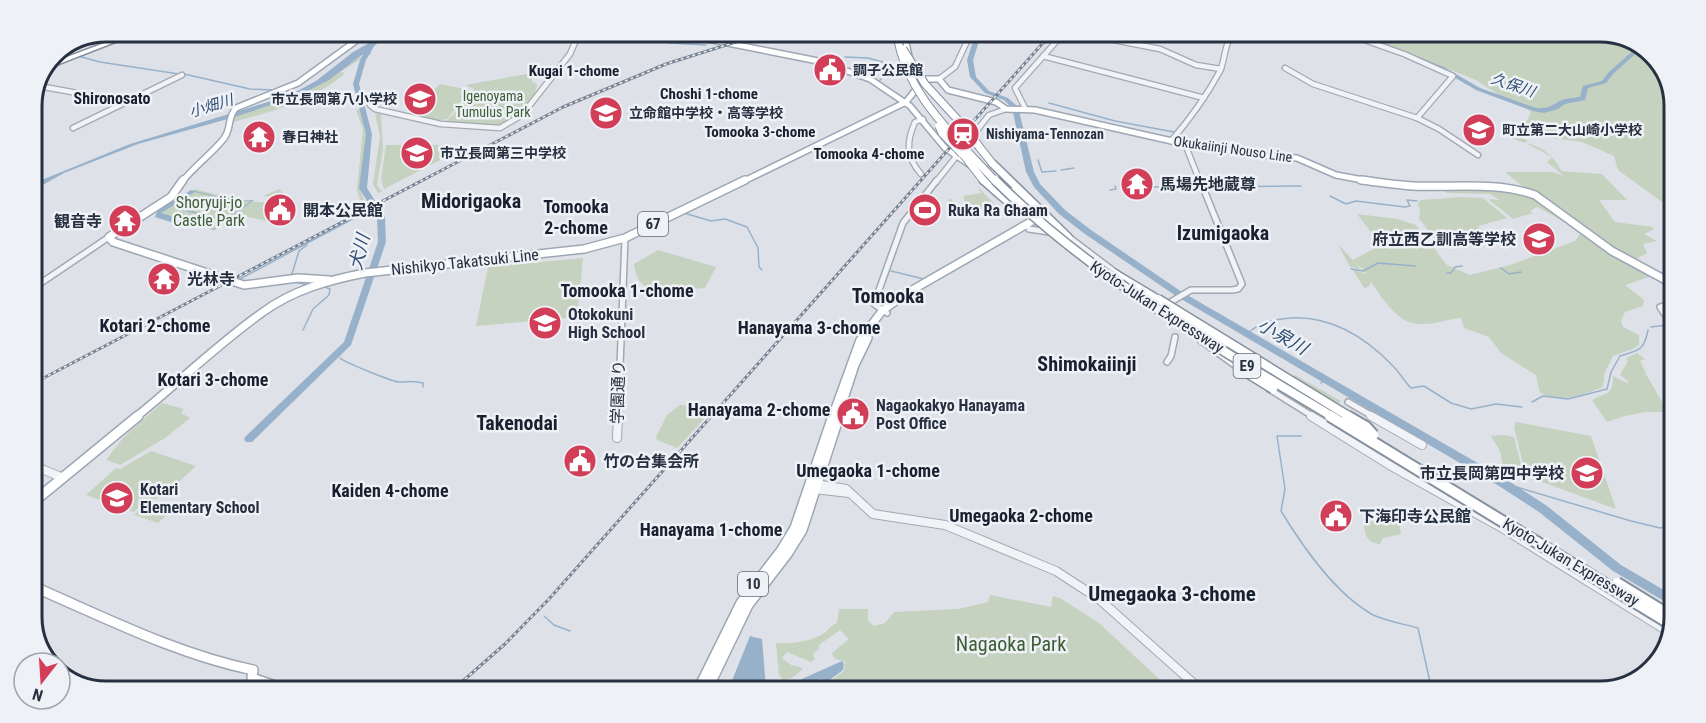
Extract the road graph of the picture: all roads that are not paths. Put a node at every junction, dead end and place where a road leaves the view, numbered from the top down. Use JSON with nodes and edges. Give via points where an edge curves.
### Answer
{"nodes":[{"id":1,"x":111,"y":42,"type":"edge"},
{"id":2,"x":354,"y":42,"type":"edge"},
{"id":3,"x":574,"y":42,"type":"edge"},
{"id":4,"x":723,"y":42,"type":"edge"},
{"id":5,"x":899,"y":42,"type":"edge"},
{"id":6,"x":903,"y":42,"type":"edge"},
{"id":7,"x":905,"y":42,"type":"edge"},
{"id":8,"x":967,"y":42,"type":"edge"},
{"id":9,"x":1056,"y":42,"type":"edge"},
{"id":10,"x":1124,"y":42,"type":"edge"},
{"id":11,"x":1227,"y":42,"type":"edge"},
{"id":12,"x":1370,"y":42,"type":"edge"},
{"id":13,"x":97,"y":43,"type":"edge"},
{"id":14,"x":903,"y":49,"type":"junction"},
{"id":15,"x":71,"y":53,"type":"edge"},
{"id":16,"x":1043,"y":56,"type":"junction"},
{"id":17,"x":902,"y":60,"type":"junction"},
{"id":18,"x":61,"y":61,"type":"edge"},
{"id":19,"x":1285,"y":68,"type":"dead end"},
{"id":20,"x":1221,"y":69,"type":"junction"},
{"id":21,"x":182,"y":75,"type":"dead end"},
{"id":22,"x":918,"y":79,"type":"junction"},
{"id":23,"x":939,"y":79,"type":"junction"},
{"id":24,"x":45,"y":87,"type":"edge"},
{"id":25,"x":1204,"y":98,"type":"junction"},
{"id":26,"x":127,"y":102,"type":"junction"},
{"id":27,"x":906,"y":102,"type":"junction"},
{"id":28,"x":370,"y":105,"type":"dead end"},
{"id":29,"x":1023,"y":108,"type":"junction"},
{"id":30,"x":1007,"y":109,"type":"junction"},
{"id":31,"x":1417,"y":118,"type":"junction"},
{"id":32,"x":923,"y":119,"type":"junction"},
{"id":33,"x":73,"y":128,"type":"dead end"},
{"id":34,"x":1171,"y":141,"type":"junction"},
{"id":35,"x":1185,"y":144,"type":"junction"},
{"id":36,"x":1478,"y":154,"type":"dead end"},
{"id":37,"x":960,"y":156,"type":"junction"},
{"id":38,"x":990,"y":163,"type":"junction"},
{"id":39,"x":972,"y":167,"type":"junction"},
{"id":40,"x":921,"y":174,"type":"dead end"},
{"id":41,"x":992,"y":177,"type":"dead end"},
{"id":42,"x":1014,"y":191,"type":"dead end"},
{"id":43,"x":1027,"y":213,"type":"junction"},
{"id":44,"x":1040,"y":221,"type":"junction"},
{"id":45,"x":1029,"y":229,"type":"junction"},
{"id":46,"x":1049,"y":232,"type":"junction"},
{"id":47,"x":109,"y":237,"type":"junction"},
{"id":48,"x":1068,"y":237,"type":"junction"},
{"id":49,"x":625,"y":238,"type":"junction"},
{"id":50,"x":1073,"y":251,"type":"junction"},
{"id":51,"x":1116,"y":273,"type":"joint"},
{"id":52,"x":330,"y":280,"type":"junction"},
{"id":53,"x":1664,"y":280,"type":"edge"},
{"id":54,"x":42,"y":282,"type":"edge"},
{"id":55,"x":1156,"y":304,"type":"junction"},
{"id":56,"x":885,"y":312,"type":"junction"},
{"id":57,"x":1175,"y":337,"type":"dead end"},
{"id":58,"x":1167,"y":362,"type":"dead end"},
{"id":59,"x":1348,"y":402,"type":"dead end"},
{"id":60,"x":1373,"y":435,"type":"junction"},
{"id":61,"x":617,"y":438,"type":"dead end"},
{"id":62,"x":1422,"y":445,"type":"dead end"},
{"id":63,"x":42,"y":469,"type":"edge"},
{"id":64,"x":61,"y":477,"type":"junction"},
{"id":65,"x":1432,"y":478,"type":"junction"},
{"id":66,"x":813,"y":486,"type":"junction"},
{"id":67,"x":42,"y":493,"type":"edge"},
{"id":68,"x":42,"y":590,"type":"edge"},
{"id":69,"x":1664,"y":612,"type":"edge"},
{"id":70,"x":1664,"y":620,"type":"edge"},
{"id":71,"x":1663,"y":628,"type":"edge"},
{"id":72,"x":261,"y":681,"type":"edge"},
{"id":73,"x":702,"y":681,"type":"edge"},
{"id":74,"x":711,"y":681,"type":"edge"},
{"id":75,"x":1191,"y":681,"type":"edge"}],
"edges":[{"from":1,"to":18,"type":"highway"},
{"from":2,"to":47,"type":"main road","via":[[298,83],[233,110],[221,143],[192,168],[169,198]]},
{"from":3,"to":28,"type":"street","via":[[570,54],[522,115],[501,128],[428,122]]},
{"from":4,"to":27,"type":"main road","via":[[829,63],[870,79]]},
{"from":5,"to":17,"type":"highway","name":"Kyoto-Jukan Expressway","number":"E9","bridge":true},
{"from":6,"to":14,"type":"highway","name":"Kyoto-Jukan Expressway","number":"E9","bridge":true},
{"from":7,"to":22,"type":"main road"},
{"from":8,"to":23,"type":"street","via":[[960,60]]},
{"from":9,"to":16,"type":"street"},
{"from":10,"to":20,"type":"street"},
{"from":11,"to":20,"type":"street"},
{"from":12,"to":31,"type":"street","via":[[1453,76]]},
{"from":13,"to":15,"type":"highway"},
{"from":14,"to":38,"type":"highway","bridge":true,"via":[[918,74]]},
{"from":14,"to":60,"type":"highway","name":"Kyoto-Jukan Expressway","number":"E9","bridge":true,"via":[[924,91],[967,145],[1055,231],[1173,315]]},
{"from":16,"to":25,"type":"street"},
{"from":16,"to":29,"type":"street","via":[[1015,88]]},
{"from":17,"to":37,"type":"highway","bridge":true,"via":[[926,111]]},
{"from":17,"to":65,"type":"highway","name":"Kyoto-Jukan Expressway","number":"E9","bridge":true,"via":[[919,91],[962,145],[1002,189],[1066,246],[1150,306]]},
{"from":19,"to":31,"type":"street","via":[[1313,84]]},
{"from":20,"to":25,"type":"street"},
{"from":21,"to":26,"type":"street"},
{"from":22,"to":23,"type":"main road"},
{"from":22,"to":27,"type":"main road","via":[[915,92]]},
{"from":23,"to":30,"type":"main road","name":"Okukaiinji Nouso Line","via":[[948,90],[996,102]]},
{"from":24,"to":26,"type":"street"},
{"from":25,"to":34,"type":"street"},
{"from":26,"to":33,"type":"street"},
{"from":27,"to":32,"type":"main road"},
{"from":27,"to":49,"type":"main road","name":"Nishikyo Takatsuki Line","number":"67"},
{"from":29,"to":30,"type":"main road","name":"Okukaiinji Nouso Line"},
{"from":29,"to":34,"type":"main road","name":"Okukaiinji Nouso Line"},
{"from":30,"to":37,"type":"street","via":[[989,115]]},
{"from":31,"to":36,"type":"street"},
{"from":32,"to":37,"type":"main road","via":[[940,143]]},
{"from":32,"to":40,"type":"street","via":[[915,122],[906,147],[910,162]]},
{"from":34,"to":35,"type":"main road","name":"Okukaiinji Nouso Line"},
{"from":35,"to":53,"type":"main road","name":"Okukaiinji Nouso Line","via":[[1297,158],[1336,175],[1373,182],[1526,191],[1612,251]]},
{"from":35,"to":55,"type":"street","via":[[1242,282],[1232,291],[1189,291]]},
{"from":37,"to":39,"type":"main road"},
{"from":37,"to":43,"type":"highway","bridge":true,"via":[[1004,199]]},
{"from":37,"to":56,"type":"street","via":[[903,223],[874,304]]},
{"from":38,"to":44,"type":"highway"},
{"from":38,"to":48,"type":"highway"},
{"from":39,"to":41,"type":"main road"},
{"from":39,"to":43,"type":"main road"},
{"from":42,"to":44,"type":"main road"},
{"from":43,"to":44,"type":"main road"},
{"from":44,"to":45,"type":"main road","number":"10"},
{"from":44,"to":46,"type":"street"},
{"from":44,"to":48,"type":"street"},
{"from":44,"to":56,"type":"main road","number":"10","via":[[907,293]]},
{"from":45,"to":46,"type":"street"},
{"from":45,"to":56,"type":"main road","number":"10"},
{"from":46,"to":50,"type":"street"},
{"from":47,"to":52,"type":"main road","via":[[113,242],[244,285],[297,278]]},
{"from":47,"to":54,"type":"street"},
{"from":48,"to":51,"type":"street"},
{"from":49,"to":52,"type":"main road","name":"Nishikyo Takatsuki Line","number":"67","via":[[584,249]]},
{"from":49,"to":61,"type":"street","name":"学園通り"},
{"from":50,"to":55,"type":"street"},
{"from":50,"to":65,"type":"highway","bridge":true,"via":[[1104,278],[1252,376]]},
{"from":51,"to":55,"type":"highway"},
{"from":52,"to":64,"type":"main road","name":"Nishikyo Takatsuki Line","number":"67","via":[[290,296],[256,316]]},
{"from":55,"to":60,"type":"highway","bridge":true,"via":[[1366,427]]},
{"from":55,"to":71,"type":"street","via":[[1268,388]]},
{"from":56,"to":66,"type":"main road","number":"10","via":[[864,334],[852,359]]},
{"from":57,"to":58,"type":"street"},
{"from":59,"to":62,"type":"street"},
{"from":60,"to":69,"type":"highway","name":"Kyoto-Jukan Expressway","number":"E9","bridge":true},
{"from":63,"to":64,"type":"street"},
{"from":64,"to":67,"type":"main road","name":"Nishikyo Takatsuki Line","number":"67"},
{"from":65,"to":70,"type":"highway","name":"Kyoto-Jukan Expressway","number":"E9","bridge":true},
{"from":66,"to":73,"type":"main road","number":"10","via":[[791,536],[741,603]]},
{"from":66,"to":74,"type":"main road","number":"10","via":[[797,540],[748,605]]},
{"from":66,"to":75,"type":"street","via":[[849,493],[873,514],[945,525],[1060,573],[1099,599]]},
{"from":68,"to":72,"type":"main road","via":[[156,640],[219,663],[253,670],[252,678]]}]}
